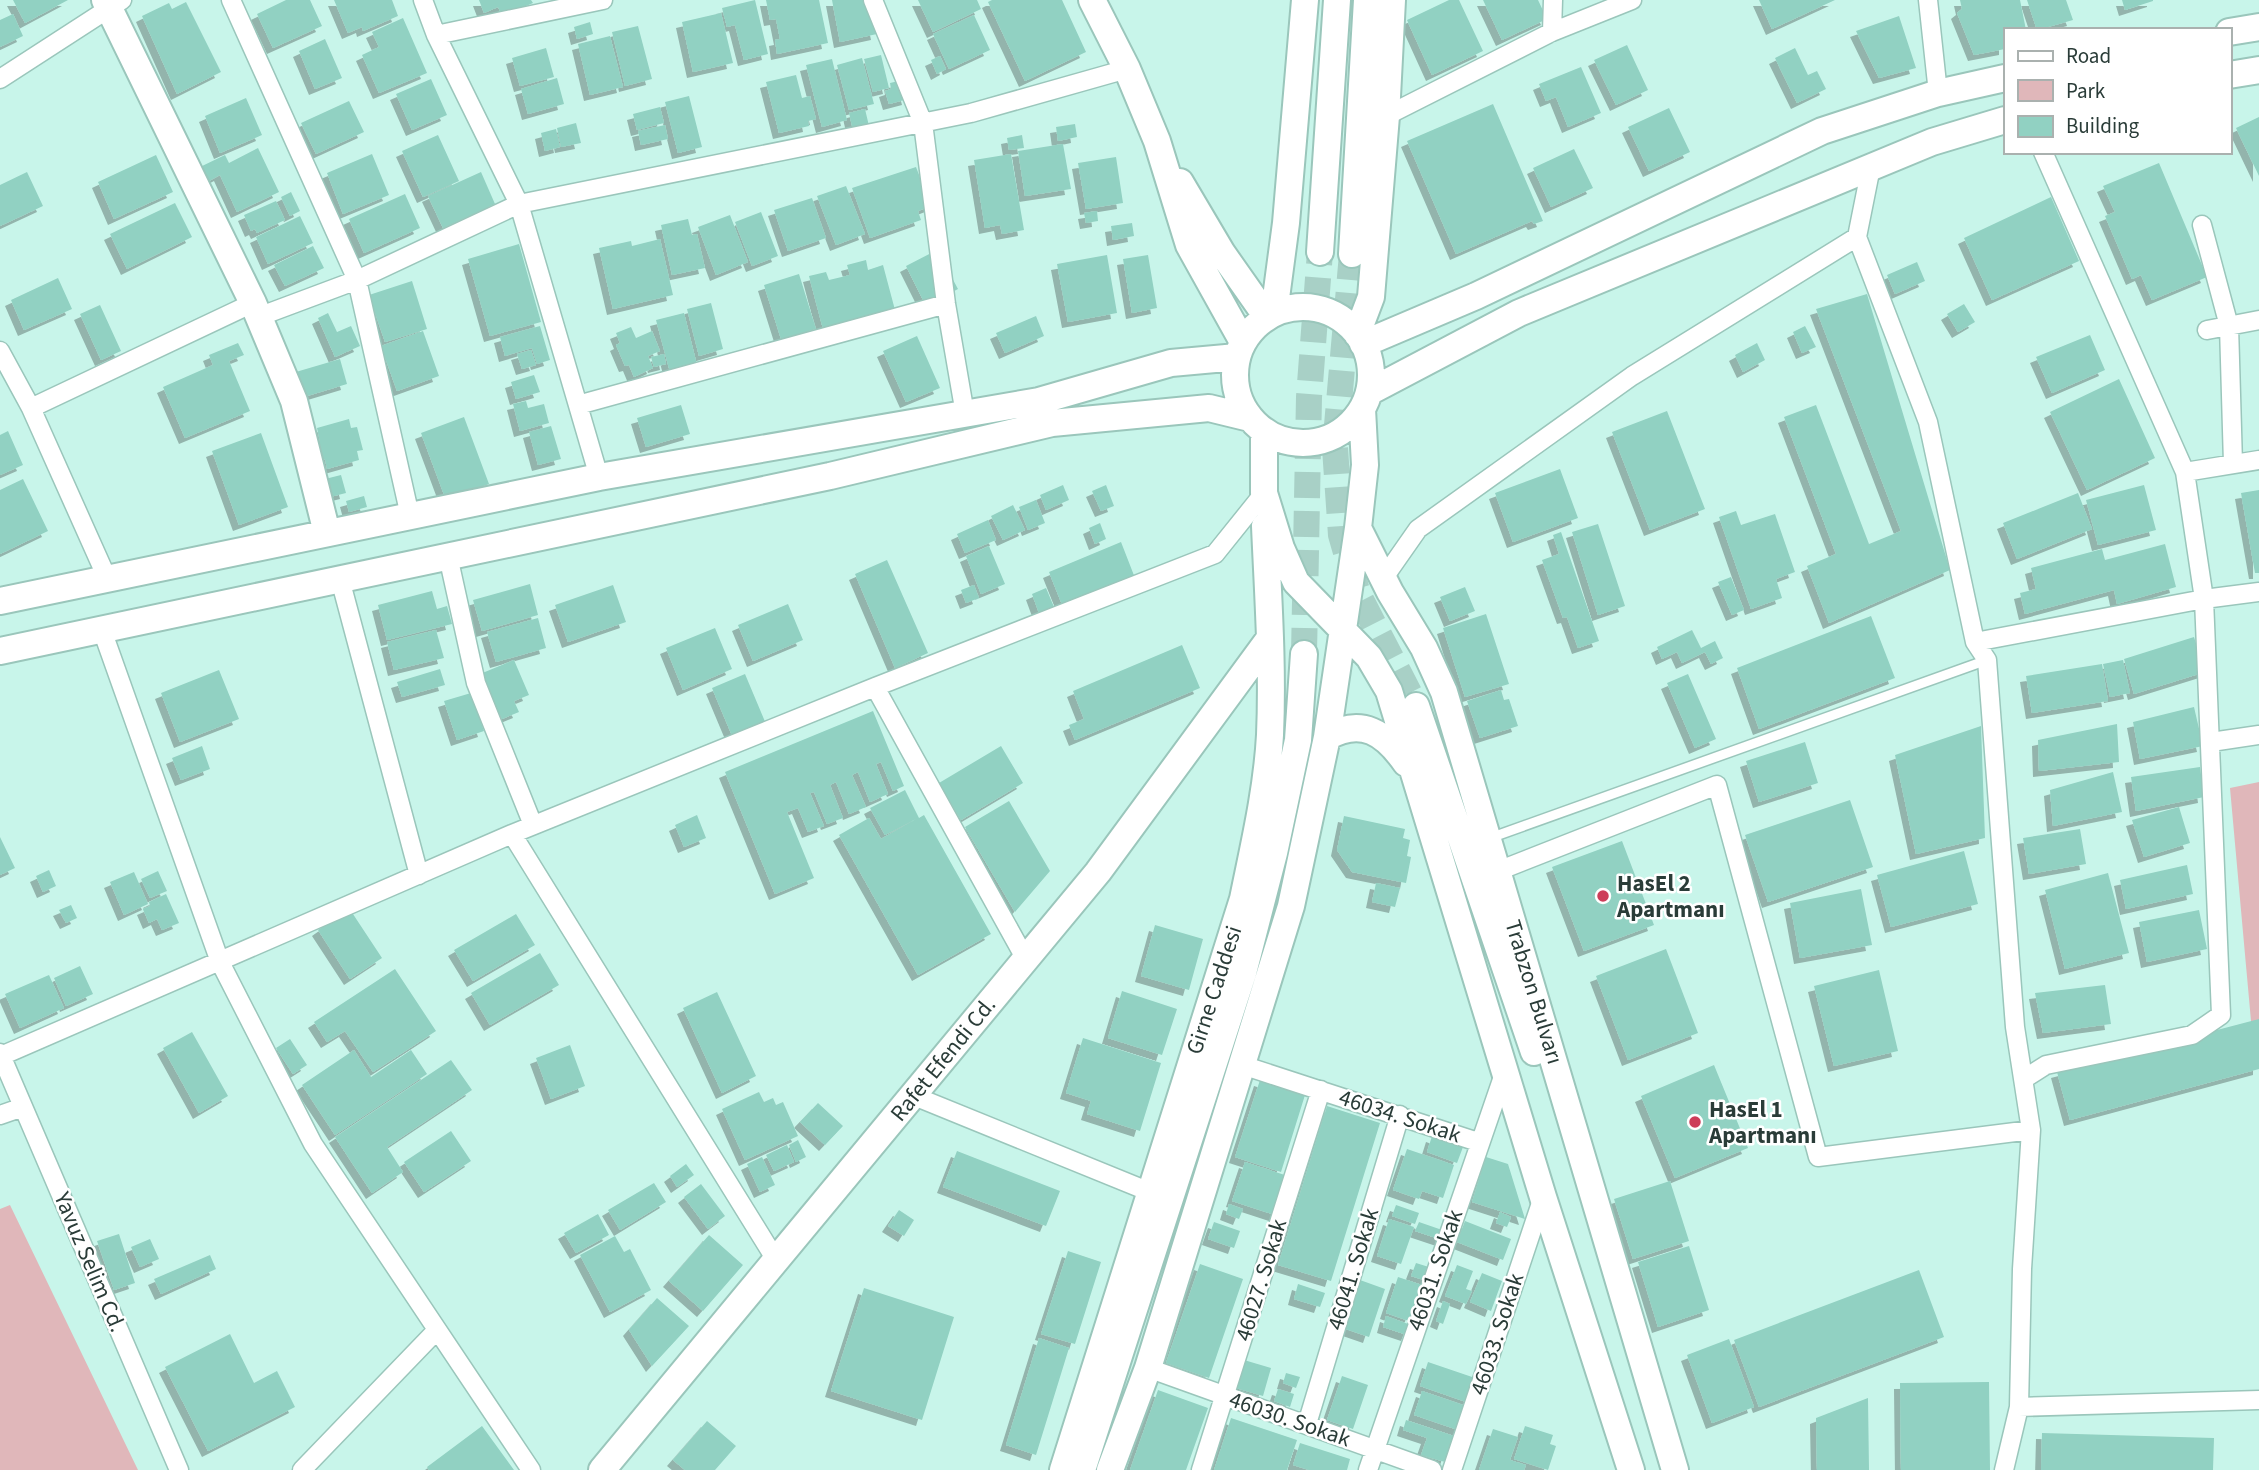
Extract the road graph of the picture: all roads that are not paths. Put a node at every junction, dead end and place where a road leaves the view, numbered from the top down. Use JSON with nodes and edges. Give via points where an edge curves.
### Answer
{"nodes":[{"id":1,"x":231,"y":0,"type":"edge"},
{"id":2,"x":423,"y":0,"type":"edge"},
{"id":3,"x":603,"y":0,"type":"edge"},
{"id":4,"x":873,"y":0,"type":"edge"},
{"id":5,"x":1092,"y":0,"type":"edge"},
{"id":6,"x":1305,"y":0,"type":"edge"},
{"id":7,"x":1338,"y":0,"type":"edge"},
{"id":8,"x":1367,"y":0,"type":"edge"},
{"id":9,"x":1392,"y":0,"type":"edge"},
{"id":10,"x":1553,"y":0,"type":"edge"},
{"id":11,"x":1632,"y":0,"type":"edge"},
{"id":12,"x":1928,"y":0,"type":"edge"},
{"id":13,"x":113,"y":3,"type":"edge"},
{"id":14,"x":2259,"y":27,"type":"edge"},
{"id":15,"x":1552,"y":32,"type":"junction"},
{"id":16,"x":2231,"y":32,"type":"edge"},
{"id":17,"x":436,"y":35,"type":"junction"},
{"id":18,"x":1127,"y":69,"type":"junction"},
{"id":19,"x":2259,"y":70,"type":"edge"},
{"id":20,"x":2231,"y":75,"type":"edge"},
{"id":21,"x":2004,"y":78,"type":"edge"},
{"id":22,"x":0,"y":79,"type":"edge"},
{"id":23,"x":1938,"y":93,"type":"junction"},
{"id":24,"x":1386,"y":116,"type":"junction"},
{"id":25,"x":2004,"y":120,"type":"edge"},
{"id":26,"x":923,"y":123,"type":"junction"},
{"id":27,"x":1157,"y":141,"type":"junction"},
{"id":28,"x":2044,"y":154,"type":"edge"},
{"id":29,"x":1871,"y":167,"type":"junction"},
{"id":30,"x":519,"y":204,"type":"junction"},
{"id":31,"x":2202,"y":225,"type":"dead end"},
{"id":32,"x":1857,"y":237,"type":"junction"},
{"id":33,"x":1320,"y":252,"type":"tunnel mouth"},
{"id":34,"x":1352,"y":254,"type":"tunnel mouth"},
{"id":35,"x":357,"y":280,"type":"junction"},
{"id":36,"x":946,"y":304,"type":"junction"},
{"id":37,"x":256,"y":310,"type":"junction"},
{"id":38,"x":1270,"y":315,"type":"junction"},
{"id":39,"x":2259,"y":320,"type":"edge"},
{"id":40,"x":2229,"y":326,"type":"junction"},
{"id":41,"x":2207,"y":330,"type":"dead end"},
{"id":42,"x":1360,"y":339,"type":"junction"},
{"id":43,"x":1240,"y":350,"type":"junction"},
{"id":44,"x":0,"y":351,"type":"edge"},
{"id":45,"x":1366,"y":400,"type":"junction"},
{"id":46,"x":578,"y":405,"type":"junction"},
{"id":47,"x":31,"y":408,"type":"junction"},
{"id":48,"x":965,"y":414,"type":"junction"},
{"id":49,"x":1257,"y":424,"type":"junction"},
{"id":50,"x":2259,"y":460,"type":"edge"},
{"id":51,"x":2233,"y":464,"type":"junction"},
{"id":52,"x":2185,"y":472,"type":"junction"},
{"id":53,"x":599,"y":477,"type":"junction"},
{"id":54,"x":1264,"y":493,"type":"junction"},
{"id":55,"x":410,"y":516,"type":"junction"},
{"id":56,"x":1358,"y":528,"type":"junction"},
{"id":57,"x":327,"y":534,"type":"junction"},
{"id":58,"x":448,"y":556,"type":"junction"},
{"id":59,"x":107,"y":578,"type":"junction"},
{"id":60,"x":340,"y":579,"type":"junction"},
{"id":61,"x":1383,"y":579,"type":"junction"},
{"id":62,"x":2259,"y":592,"type":"edge"},
{"id":63,"x":2204,"y":599,"type":"junction"},
{"id":64,"x":0,"y":601,"type":"edge"},
{"id":65,"x":1342,"y":626,"type":"junction"},
{"id":66,"x":102,"y":629,"type":"junction"},
{"id":67,"x":1270,"y":638,"type":"junction"},
{"id":68,"x":1975,"y":642,"type":"junction"},
{"id":69,"x":0,"y":650,"type":"edge"},
{"id":70,"x":1304,"y":654,"type":"tunnel mouth"},
{"id":71,"x":1987,"y":660,"type":"junction"},
{"id":72,"x":874,"y":687,"type":"junction"},
{"id":73,"x":1416,"y":706,"type":"tunnel mouth"},
{"id":74,"x":2259,"y":736,"type":"edge"},
{"id":75,"x":1327,"y":737,"type":"junction"},
{"id":76,"x":2211,"y":742,"type":"junction"},
{"id":77,"x":1412,"y":772,"type":"junction"},
{"id":78,"x":533,"y":825,"type":"junction"},
{"id":79,"x":512,"y":834,"type":"junction"},
{"id":80,"x":1488,"y":839,"type":"junction"},
{"id":81,"x":1498,"y":871,"type":"junction"},
{"id":82,"x":419,"y":875,"type":"junction"},
{"id":83,"x":1025,"y":958,"type":"junction"},
{"id":84,"x":220,"y":962,"type":"junction"},
{"id":85,"x":1,"y":1055,"type":"edge"},
{"id":86,"x":1242,"y":1065,"type":"junction"},
{"id":87,"x":1505,"y":1071,"type":"junction"},
{"id":88,"x":2024,"y":1079,"type":"junction"},
{"id":89,"x":1321,"y":1090,"type":"junction"},
{"id":90,"x":914,"y":1096,"type":"junction"},
{"id":91,"x":23,"y":1107,"type":"junction"},
{"id":92,"x":0,"y":1115,"type":"edge"},
{"id":93,"x":1400,"y":1115,"type":"junction"},
{"id":94,"x":2031,"y":1130,"type":"junction"},
{"id":95,"x":1479,"y":1142,"type":"junction"},
{"id":96,"x":1150,"y":1192,"type":"junction"},
{"id":97,"x":1543,"y":1197,"type":"junction"},
{"id":98,"x":776,"y":1260,"type":"junction"},
{"id":99,"x":438,"y":1330,"type":"junction"},
{"id":100,"x":1148,"y":1368,"type":"junction"},
{"id":101,"x":1647,"y":1374,"type":"junction"},
{"id":102,"x":1225,"y":1396,"type":"junction"},
{"id":103,"x":2259,"y":1400,"type":"edge"},
{"id":104,"x":2019,"y":1407,"type":"junction"},
{"id":105,"x":1307,"y":1424,"type":"junction"},
{"id":106,"x":1375,"y":1448,"type":"junction"},
{"id":107,"x":179,"y":1470,"type":"edge"},
{"id":108,"x":302,"y":1470,"type":"edge"},
{"id":109,"x":531,"y":1470,"type":"edge"},
{"id":110,"x":602,"y":1470,"type":"edge"},
{"id":111,"x":1063,"y":1470,"type":"edge"},
{"id":112,"x":1082,"y":1470,"type":"edge"},
{"id":113,"x":1110,"y":1470,"type":"edge"},
{"id":114,"x":1201,"y":1470,"type":"edge"},
{"id":115,"x":1368,"y":1470,"type":"edge"},
{"id":116,"x":1432,"y":1470,"type":"edge"},
{"id":117,"x":1452,"y":1470,"type":"edge"},
{"id":118,"x":1631,"y":1470,"type":"edge"},
{"id":119,"x":1675,"y":1470,"type":"edge"},
{"id":120,"x":2004,"y":1470,"type":"edge"}],
"edges":[{"from":1,"to":35,"type":"street"},
{"from":2,"to":17,"type":"street"},
{"from":3,"to":17,"type":"street"},
{"from":4,"to":26,"type":"street"},
{"from":5,"to":18,"type":"main road"},
{"from":6,"to":38,"type":"main road","via":[[1286,223]]},
{"from":7,"to":33,"type":"main road"},
{"from":8,"to":34,"type":"main road"},
{"from":9,"to":24,"type":"main road"},
{"from":10,"to":15,"type":"street"},
{"from":11,"to":15,"type":"street"},
{"from":12,"to":23,"type":"street"},
{"from":13,"to":22,"type":"street"},
{"from":13,"to":37,"type":"main road"},
{"from":14,"to":16,"type":"main road"},
{"from":15,"to":24,"type":"street"},
{"from":17,"to":30,"type":"street"},
{"from":18,"to":26,"type":"street"},
{"from":18,"to":27,"type":"main road"},
{"from":19,"to":20,"type":"main road"},
{"from":21,"to":23,"type":"main road"},
{"from":23,"to":42,"type":"main road","via":[[1822,131],[1476,296]]},
{"from":24,"to":42,"type":"main road","via":[[1371,297]]},
{"from":25,"to":29,"type":"main road"},
{"from":26,"to":30,"type":"street"},
{"from":26,"to":36,"type":"street"},
{"from":27,"to":38,"type":"main road","via":[[1222,253]]},
{"from":27,"to":43,"type":"main road","via":[[1189,245]]},
{"from":28,"to":52,"type":"street"},
{"from":29,"to":32,"type":"street"},
{"from":29,"to":45,"type":"main road","via":[[1519,313]]},
{"from":30,"to":35,"type":"street"},
{"from":30,"to":46,"type":"street"},
{"from":31,"to":40,"type":"street"},
{"from":32,"to":61,"type":"street","via":[[1632,376],[1418,529]]},
{"from":32,"to":68,"type":"street","via":[[1928,422]]},
{"from":35,"to":37,"type":"street"},
{"from":35,"to":55,"type":"street"},
{"from":36,"to":46,"type":"street"},
{"from":36,"to":48,"type":"street"},
{"from":37,"to":47,"type":"street"},
{"from":37,"to":57,"type":"main road","via":[[294,401]]},
{"from":38,"to":42,"type":"main road","via":[[1292,307],[1330,312]]},
{"from":38,"to":43,"type":"main road"},
{"from":39,"to":40,"type":"street"},
{"from":40,"to":41,"type":"street"},
{"from":40,"to":51,"type":"street"},
{"from":42,"to":45,"type":"main road","via":[[1371,372]]},
{"from":43,"to":48,"type":"main road","via":[[1171,363],[1039,401]]},
{"from":43,"to":49,"type":"main road","via":[[1236,389]]},
{"from":44,"to":47,"type":"street"},
{"from":45,"to":49,"type":"main road","via":[[1351,424],[1318,442],[1299,443]]},
{"from":45,"to":56,"type":"main road"},
{"from":46,"to":53,"type":"street"},
{"from":47,"to":59,"type":"street"},
{"from":48,"to":53,"type":"main road"},
{"from":49,"to":54,"type":"main road"},
{"from":49,"to":58,"type":"main road","via":[[1209,408],[1052,423],[830,477]]},
{"from":50,"to":51,"type":"street"},
{"from":51,"to":52,"type":"street"},
{"from":52,"to":63,"type":"street"},
{"from":53,"to":55,"type":"main road"},
{"from":54,"to":65,"type":"main road","via":[[1296,582]]},
{"from":54,"to":67,"type":"main road","name":"Girne Caddesi"},
{"from":54,"to":72,"type":"street","via":[[1215,554]]},
{"from":55,"to":57,"type":"main road"},
{"from":56,"to":61,"type":"main road","name":"Trabzon Bulvarı"},
{"from":56,"to":65,"type":"main road"},
{"from":57,"to":59,"type":"main road"},
{"from":58,"to":60,"type":"main road"},
{"from":58,"to":78,"type":"street","via":[[476,683]]},
{"from":59,"to":64,"type":"main road"},
{"from":60,"to":66,"type":"main road"},
{"from":60,"to":82,"type":"street"},
{"from":61,"to":80,"type":"main road","name":"Trabzon Bulvarı","via":[[1444,692]]},
{"from":62,"to":63,"type":"street"},
{"from":63,"to":68,"type":"street"},
{"from":63,"to":76,"type":"street"},
{"from":65,"to":75,"type":"main road"},
{"from":65,"to":77,"type":"main road","via":[[1369,657],[1389,691]]},
{"from":66,"to":69,"type":"main road"},
{"from":66,"to":84,"type":"street"},
{"from":67,"to":83,"type":"main road","name":"Rafet Efendi Cd.","via":[[1098,872]]},
{"from":67,"to":96,"type":"main road","name":"Girne Caddesi","via":[[1270,737],[1243,899]]},
{"from":68,"to":71,"type":"street"},
{"from":70,"to":112,"type":"main road","name":"Girne Caddesi","via":[[1298,740],[1243,973]]},
{"from":71,"to":80,"type":"lane"},
{"from":71,"to":88,"type":"street","via":[[2011,986]]},
{"from":72,"to":78,"type":"street"},
{"from":72,"to":83,"type":"street"},
{"from":73,"to":101,"type":"main road"},
{"from":74,"to":76,"type":"street"},
{"from":75,"to":77,"type":"main road","via":[[1344,727],[1367,729],[1384,737]]},
{"from":75,"to":86,"type":"main road","name":"Girne Caddesi","via":[[1291,906]]},
{"from":76,"to":88,"type":"street","via":[[2221,1015],[2192,1035],[2046,1065]]},
{"from":77,"to":87,"type":"main road"},
{"from":78,"to":79,"type":"street"},
{"from":79,"to":82,"type":"street"},
{"from":79,"to":98,"type":"street"},
{"from":80,"to":81,"type":"main road","name":"Trabzon Bulvarı"},
{"from":81,"to":94,"type":"street","via":[[1717,785],[1818,1157]]},
{"from":81,"to":101,"type":"main road","name":"Trabzon Bulvarı"},
{"from":82,"to":84,"type":"street"},
{"from":83,"to":90,"type":"main road","name":"Rafet Efendi Cd."},
{"from":84,"to":85,"type":"street"},
{"from":84,"to":99,"type":"street","via":[[313,1144]]},
{"from":85,"to":91,"type":"street","name":"Yavuz Selim Cd."},
{"from":86,"to":89,"type":"street","name":"46034. Sokak"},
{"from":86,"to":100,"type":"main road","name":"Girne Caddesi"},
{"from":87,"to":95,"type":"street","name":"46031. Sokak"},
{"from":87,"to":97,"type":"main road"},
{"from":88,"to":94,"type":"street"},
{"from":89,"to":93,"type":"street","name":"46034. Sokak"},
{"from":89,"to":102,"type":"street","name":"46027. Sokak"},
{"from":90,"to":96,"type":"street"},
{"from":90,"to":98,"type":"main road","name":"Rafet Efendi Cd."},
{"from":91,"to":92,"type":"street"},
{"from":91,"to":107,"type":"street","name":"Yavuz Selim Cd."},
{"from":93,"to":95,"type":"street","name":"46034. Sokak"},
{"from":93,"to":105,"type":"street","name":"46041. Sokak"},
{"from":94,"to":104,"type":"street"},
{"from":95,"to":106,"type":"street","name":"46031. Sokak"},
{"from":96,"to":111,"type":"main road","name":"Girne Caddesi"},
{"from":97,"to":117,"type":"street","name":"46033. Sokak"},
{"from":97,"to":118,"type":"main road"},
{"from":98,"to":110,"type":"main road","name":"Rafet Efendi Cd."},
{"from":99,"to":108,"type":"street"},
{"from":99,"to":109,"type":"street"},
{"from":100,"to":102,"type":"street","name":"46030. Sokak"},
{"from":100,"to":113,"type":"main road","name":"Girne Caddesi"},
{"from":101,"to":119,"type":"main road","name":"Trabzon Bulvarı"},
{"from":102,"to":105,"type":"street","name":"46030. Sokak"},
{"from":102,"to":114,"type":"street","name":"46027. Sokak"},
{"from":103,"to":104,"type":"street"},
{"from":104,"to":120,"type":"street"},
{"from":105,"to":106,"type":"street","name":"46030. Sokak"},
{"from":106,"to":115,"type":"street","name":"46031. Sokak"},
{"from":106,"to":116,"type":"street","name":"46030. Sokak"}]}
